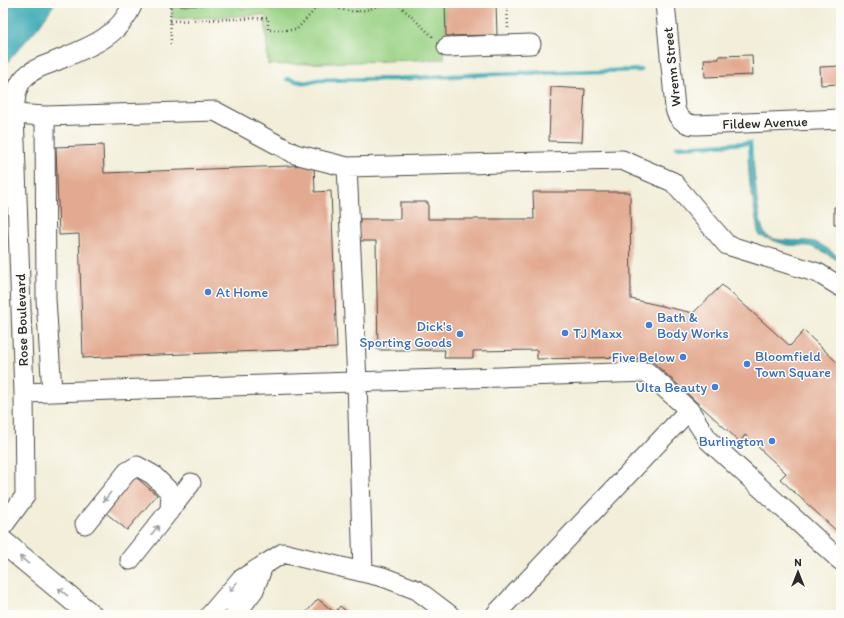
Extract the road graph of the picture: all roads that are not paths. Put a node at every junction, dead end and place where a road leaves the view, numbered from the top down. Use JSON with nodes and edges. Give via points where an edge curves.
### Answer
{"nodes":[{"id":1,"x":133,"y":3,"type":"edge"},
{"id":2,"x":665,"y":3,"type":"edge"},
{"id":3,"x":531,"y":44,"type":"dead end"},
{"id":4,"x":447,"y":47,"type":"dead end"},
{"id":5,"x":14,"y":114,"type":"junction"},
{"id":6,"x":45,"y":116,"type":"junction"},
{"id":7,"x":841,"y":119,"type":"edge"},
{"id":8,"x":689,"y":125,"type":"joint"},
{"id":9,"x":347,"y":167,"type":"junction"},
{"id":10,"x":841,"y":287,"type":"edge"},
{"id":11,"x":357,"y":382,"type":"junction"},
{"id":12,"x":52,"y":392,"type":"junction"},
{"id":13,"x":24,"y":393,"type":"junction"},
{"id":14,"x":689,"y":410,"type":"junction"},
{"id":15,"x":132,"y":469,"type":"junction"},
{"id":16,"x":191,"y":483,"type":"dead end"},
{"id":17,"x":170,"y":510,"type":"junction"},
{"id":18,"x":85,"y":524,"type":"dead end"},
{"id":19,"x":3,"y":526,"type":"edge"},
{"id":20,"x":3,"y":542,"type":"edge"},
{"id":21,"x":841,"y":561,"type":"edge"},
{"id":22,"x":263,"y":566,"type":"junction"},
{"id":23,"x":363,"y":571,"type":"junction"},
{"id":24,"x":91,"y":615,"type":"edge"},
{"id":25,"x":210,"y":615,"type":"edge"},
{"id":26,"x":235,"y":615,"type":"edge"},
{"id":27,"x":450,"y":615,"type":"edge"},
{"id":28,"x":495,"y":615,"type":"edge"}],
"edges":[{"from":1,"to":5,"type":"street","name":"Rose Boulevard","via":[[113,32],[94,45],[35,69],[24,78],[16,93]]},
{"from":2,"to":8,"type":"street","name":"Wrenn Street","via":[[676,111]]},
{"from":3,"to":4,"type":"street"},
{"from":5,"to":6,"type":"street"},
{"from":5,"to":13,"type":"street","name":"Rose Boulevard"},
{"from":6,"to":9,"type":"street","via":[[215,111],[295,154]]},
{"from":6,"to":12,"type":"street","via":[[46,299]]},
{"from":7,"to":8,"type":"street","name":"Fildew Avenue"},
{"from":9,"to":10,"type":"street","via":[[622,160],[672,182],[727,245],[818,273]]},
{"from":9,"to":11,"type":"street"},
{"from":11,"to":12,"type":"street"},
{"from":11,"to":14,"type":"street","via":[[647,372]]},
{"from":11,"to":23,"type":"street"},
{"from":12,"to":13,"type":"street"},
{"from":13,"to":19,"type":"street","name":"Rose Boulevard","via":[[25,496]]},
{"from":14,"to":21,"type":"street","via":[[710,441]]},
{"from":14,"to":28,"type":"street"},
{"from":15,"to":17,"type":"street","via":[[137,466],[153,475],[171,493]]},
{"from":15,"to":17,"type":"street","one_way":true,"via":[[161,492],[160,501],[125,556]]},
{"from":15,"to":18,"type":"street","one_way":true},
{"from":16,"to":17,"type":"street"},
{"from":24,"to":20,"type":"highway","one_way":true},
{"from":22,"to":23,"type":"street","via":[[283,553]]},
{"from":22,"to":25,"type":"street","one_way":true,"via":[[240,580]]},
{"from":22,"to":26,"type":"street","via":[[254,590]]},
{"from":23,"to":27,"type":"street","via":[[417,590]]}]}
